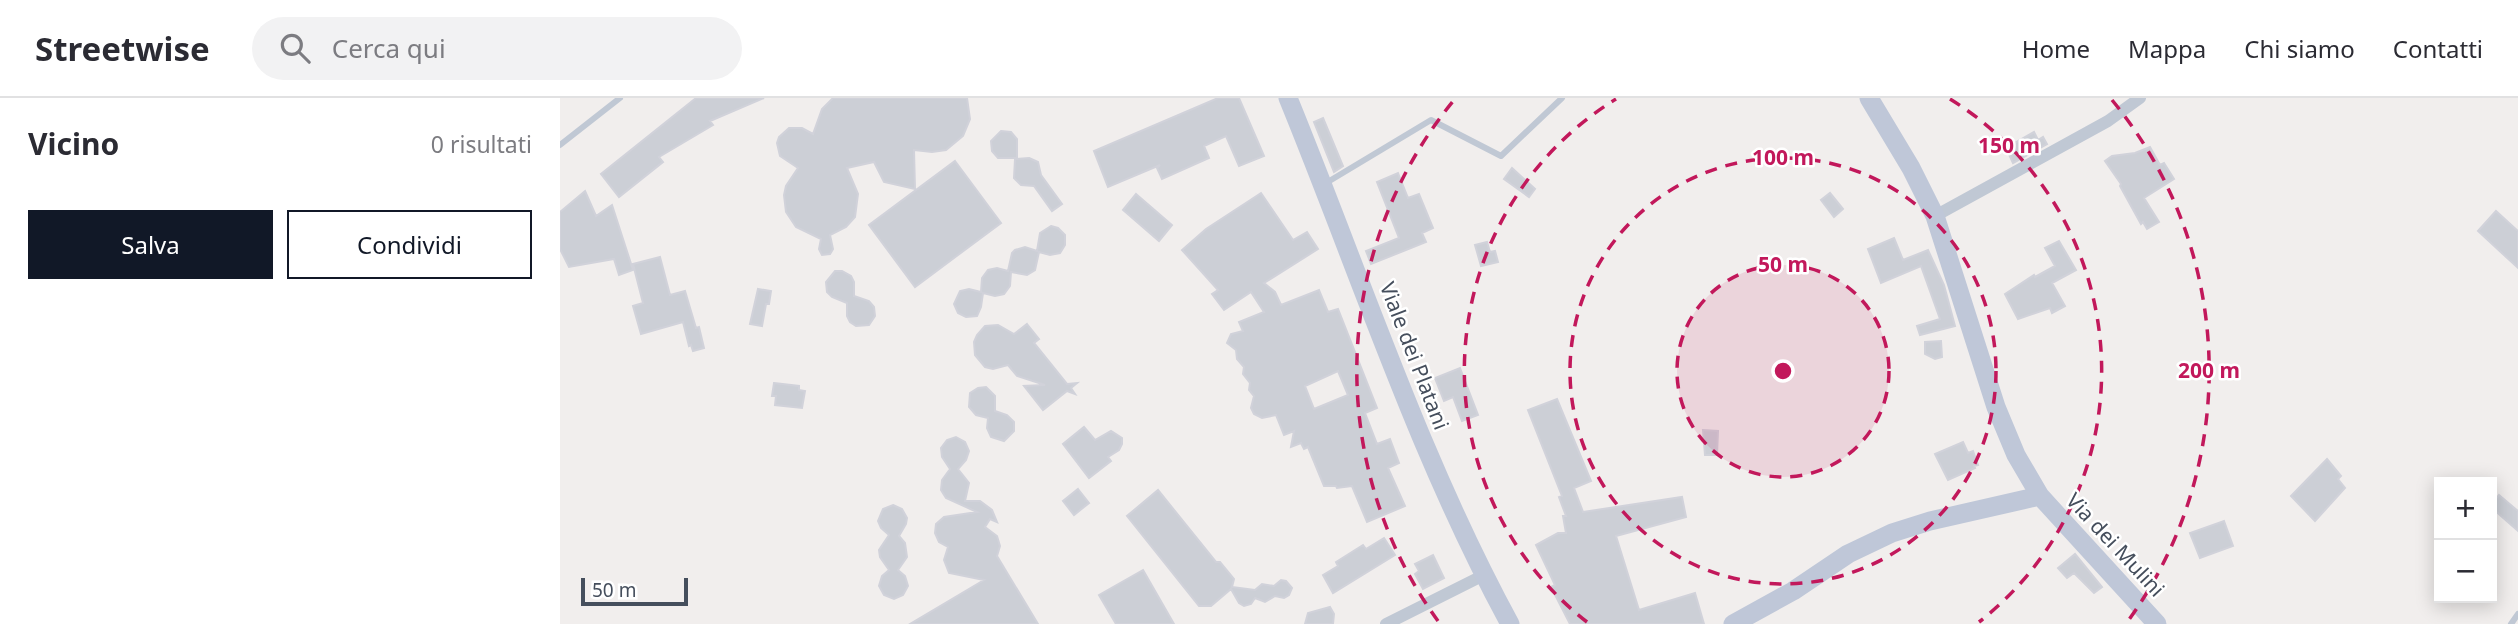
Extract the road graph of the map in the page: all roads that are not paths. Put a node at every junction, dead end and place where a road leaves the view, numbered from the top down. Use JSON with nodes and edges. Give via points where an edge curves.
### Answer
{"nodes":[{"id":1,"x":620,"y":98,"type":"edge"},
{"id":2,"x":1288,"y":98,"type":"edge"},
{"id":3,"x":1562,"y":98,"type":"edge"},
{"id":4,"x":1869,"y":98,"type":"edge"},
{"id":5,"x":2140,"y":98,"type":"edge"},
{"id":6,"x":560,"y":145,"type":"edge"},
{"id":7,"x":1324,"y":185,"type":"junction"},
{"id":8,"x":1934,"y":216,"type":"junction"},
{"id":9,"x":2040,"y":496,"type":"junction"},
{"id":10,"x":1484,"y":575,"type":"junction"},
{"id":11,"x":2518,"y":614,"type":"edge"},
{"id":12,"x":1387,"y":624,"type":"edge"},
{"id":13,"x":1510,"y":624,"type":"edge"},
{"id":14,"x":1733,"y":624,"type":"edge"},
{"id":15,"x":2157,"y":624,"type":"edge"},
{"id":16,"x":2511,"y":624,"type":"edge"}],
"edges":[{"from":1,"to":6,"type":"lane"},
{"from":2,"to":7,"type":"street","name":"Viale dei Platani"},
{"from":3,"to":7,"type":"lane","via":[[1501,156],[1431,120]]},
{"from":4,"to":8,"type":"street","name":"Via dei Mulini"},
{"from":5,"to":8,"type":"street","via":[[2108,121]]},
{"from":7,"to":10,"type":"street","name":"Viale dei Platani","via":[[1429,457]]},
{"from":8,"to":9,"type":"street","name":"Via dei Mulini","via":[[1996,407]]},
{"from":9,"to":14,"type":"street","via":[[1892,533],[1848,554]]},
{"from":9,"to":15,"type":"street","name":"Via dei Mulini"},
{"from":10,"to":12,"type":"street"},
{"from":10,"to":13,"type":"street","name":"Viale dei Platani"},
{"from":11,"to":16,"type":"lane"}]}
